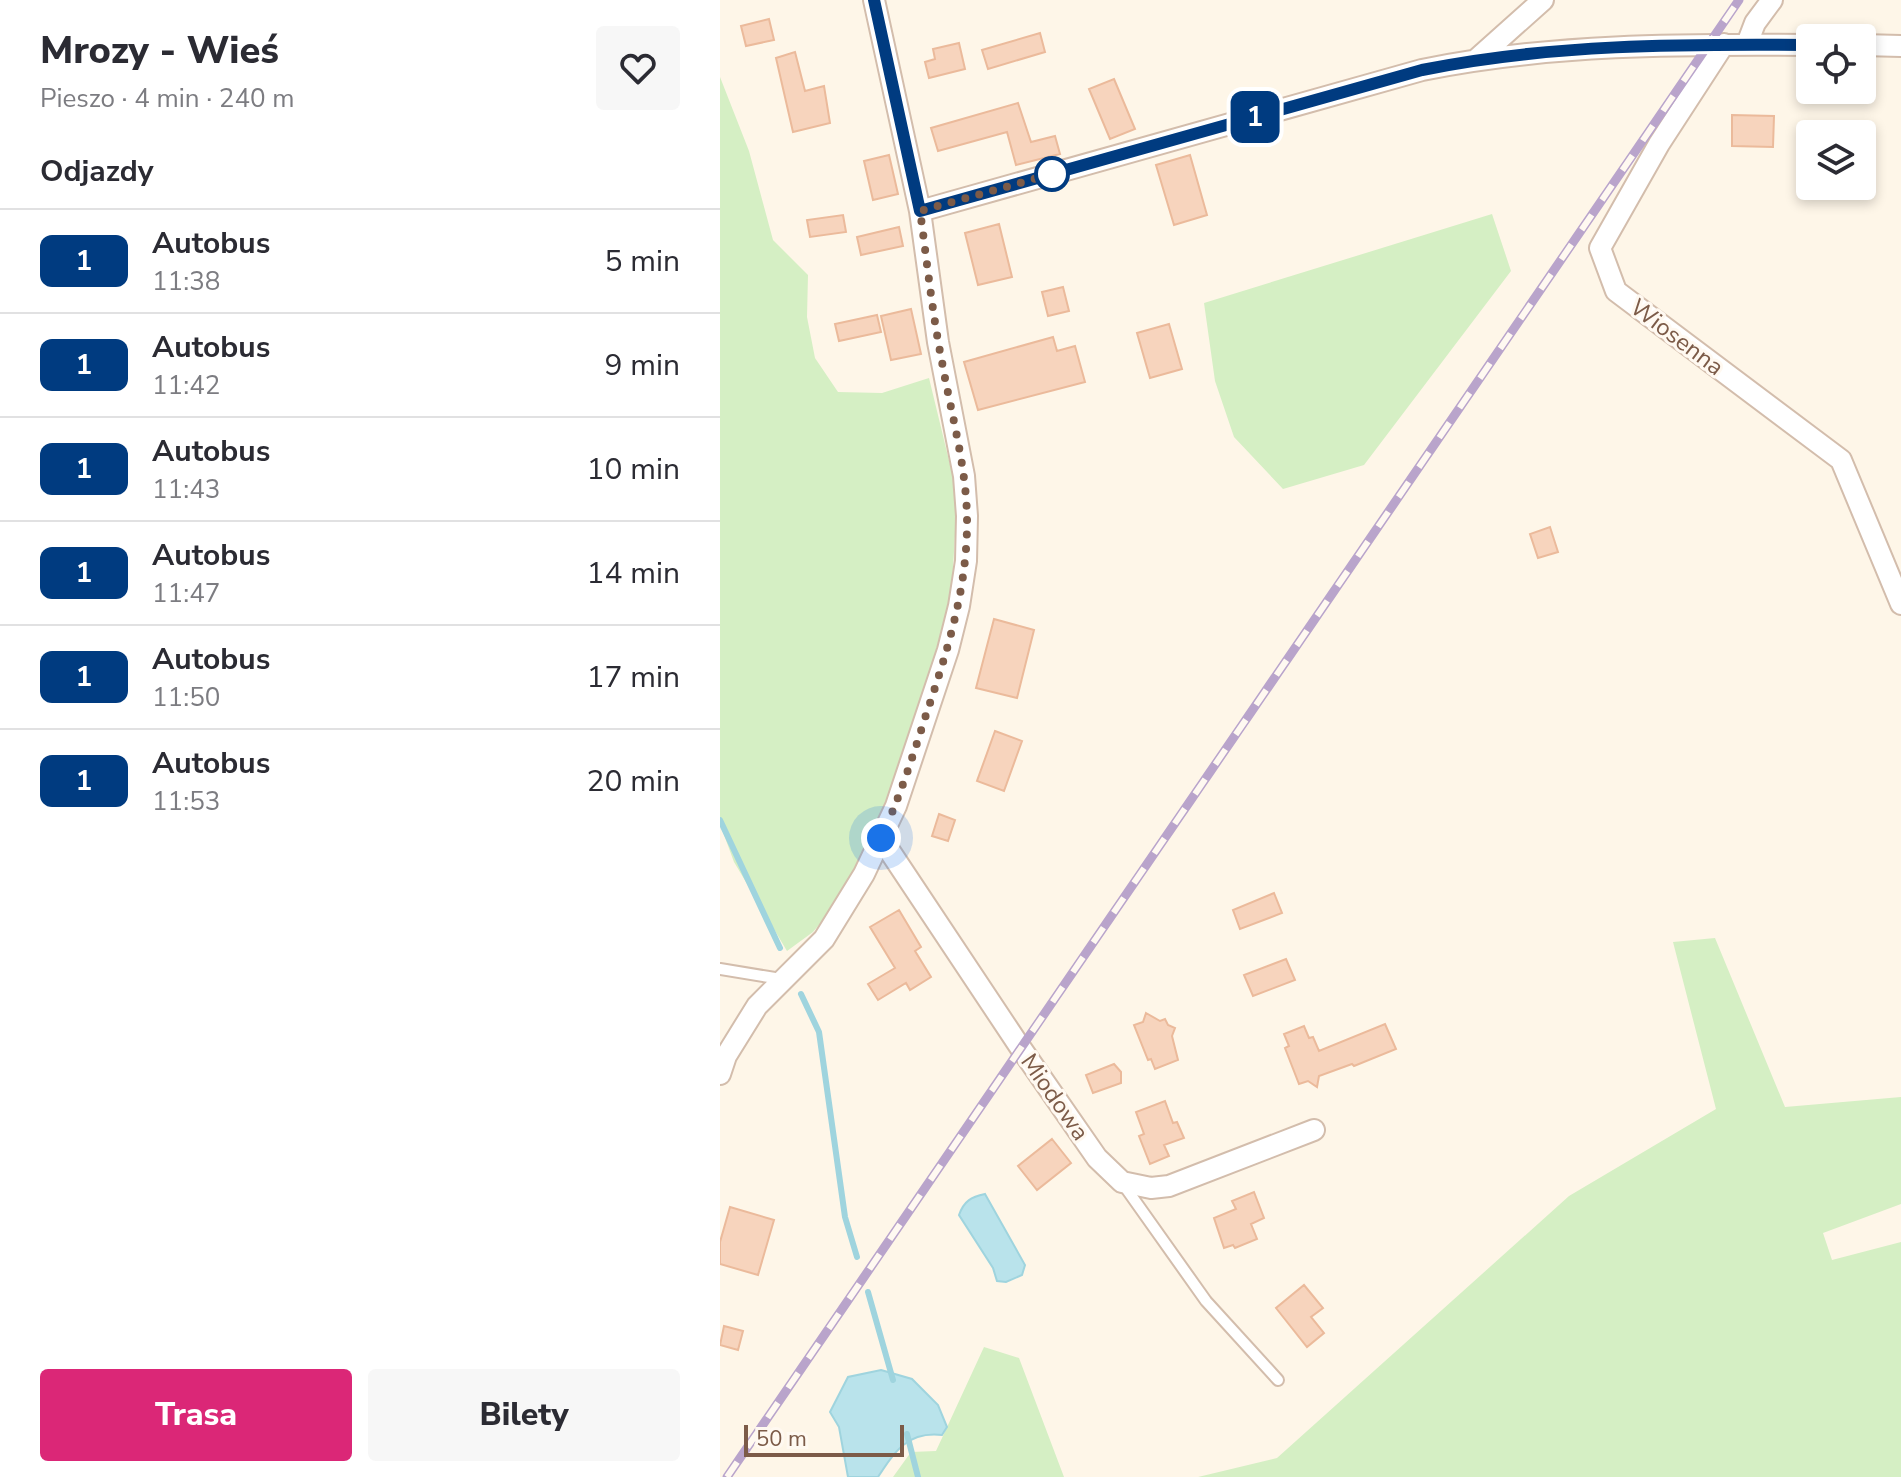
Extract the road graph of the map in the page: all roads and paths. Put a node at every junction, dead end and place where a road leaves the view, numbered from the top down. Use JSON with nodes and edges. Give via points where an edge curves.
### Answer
{"nodes":[{"id":1,"x":874,"y":0,"type":"edge"},
{"id":2,"x":1543,"y":0,"type":"edge"},
{"id":3,"x":1772,"y":0,"type":"edge"},
{"id":4,"x":1724,"y":44,"type":"junction"},
{"id":5,"x":1747,"y":44,"type":"junction"},
{"id":6,"x":1796,"y":45,"type":"edge"},
{"id":7,"x":1876,"y":45,"type":"edge"},
{"id":8,"x":1901,"y":46,"type":"edge"},
{"id":9,"x":1477,"y":59,"type":"junction"},
{"id":10,"x":920,"y":211,"type":"junction"},
{"id":11,"x":1901,"y":604,"type":"edge"},
{"id":12,"x":881,"y":838,"type":"junction"},
{"id":13,"x":720,"y":969,"type":"edge"},
{"id":14,"x":781,"y":979,"type":"junction"},
{"id":15,"x":720,"y":1074,"type":"edge"},
{"id":16,"x":1314,"y":1130,"type":"dead end"},
{"id":17,"x":1122,"y":1182,"type":"junction"},
{"id":18,"x":1278,"y":1380,"type":"dead end"}],
"edges":[{"from":1,"to":10,"type":"street"},
{"from":2,"to":9,"type":"street"},
{"from":3,"to":5,"type":"street"},
{"from":4,"to":5,"type":"street"},
{"from":4,"to":9,"type":"street"},
{"from":4,"to":11,"type":"street","name":"Wiosenna","via":[[1600,248],[1616,291],[1841,460]]},
{"from":5,"to":6,"type":"street"},
{"from":7,"to":8,"type":"street"},
{"from":9,"to":10,"type":"street"},
{"from":10,"to":12,"type":"street","via":[[964,476],[966,561],[948,650]]},
{"from":12,"to":14,"type":"street","via":[[824,939]]},
{"from":12,"to":17,"type":"street","name":"Miodowa","via":[[1097,1158]]},
{"from":13,"to":14,"type":"lane"},
{"from":14,"to":15,"type":"street","via":[[757,1006]]},
{"from":16,"to":17,"type":"street","via":[[1169,1186]]},
{"from":17,"to":18,"type":"lane","via":[[1206,1301]]}]}
